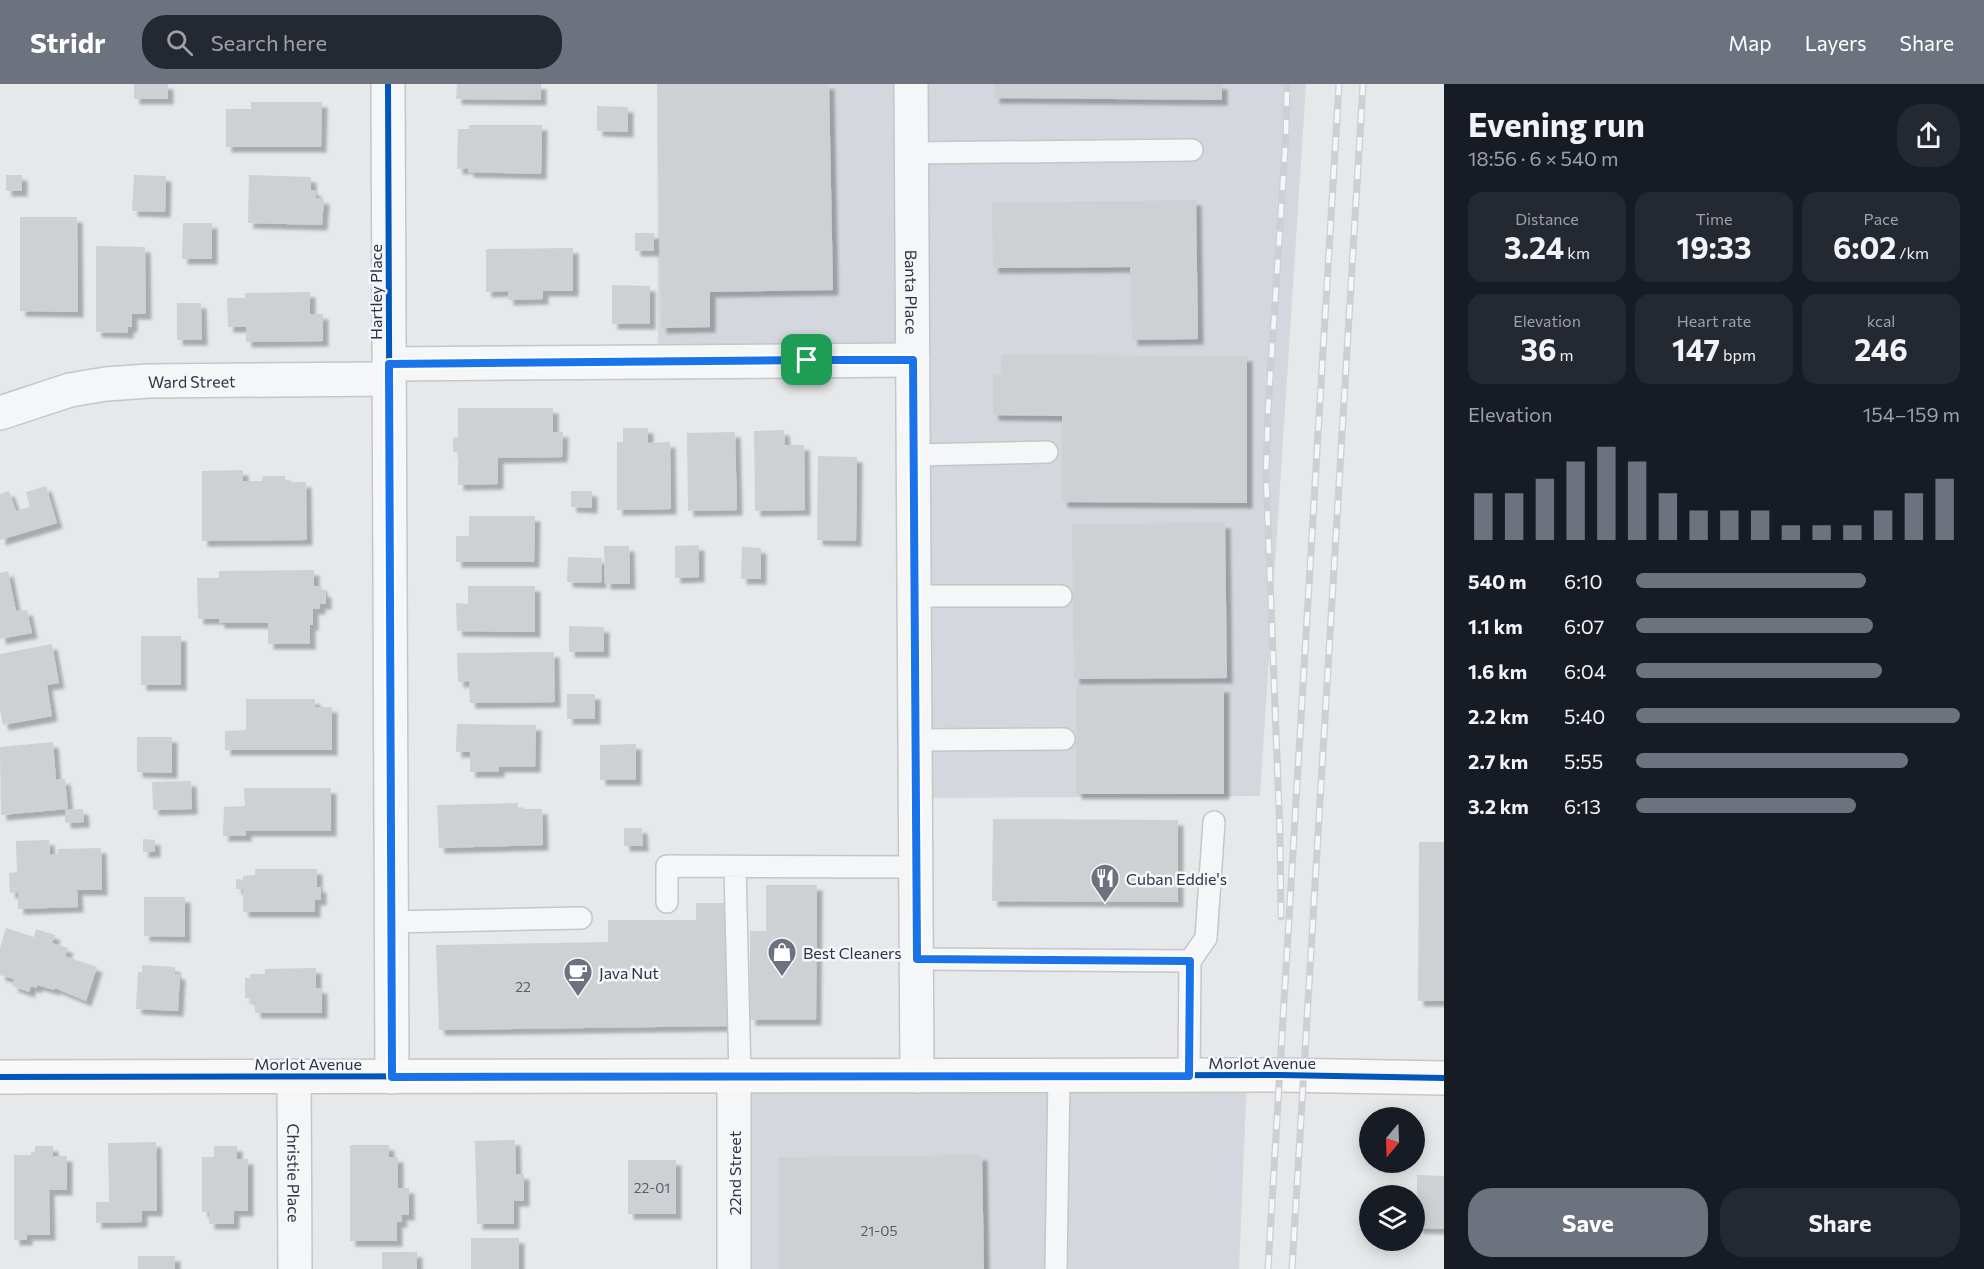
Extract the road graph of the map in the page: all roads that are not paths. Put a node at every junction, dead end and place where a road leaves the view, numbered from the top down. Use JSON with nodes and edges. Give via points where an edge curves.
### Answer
{"nodes":[{"id":1,"x":388,"y":84,"type":"edge"},
{"id":2,"x":911,"y":84,"type":"edge"},
{"id":3,"x":1192,"y":150,"type":"dead end"},
{"id":4,"x":912,"y":153,"type":"junction"},
{"id":5,"x":913,"y":360,"type":"junction"},
{"id":6,"x":389,"y":371,"type":"junction"},
{"id":7,"x":0,"y":412,"type":"edge"},
{"id":8,"x":1047,"y":452,"type":"dead end"},
{"id":9,"x":914,"y":455,"type":"junction"},
{"id":10,"x":915,"y":596,"type":"junction"},
{"id":11,"x":1060,"y":596,"type":"dead end"},
{"id":12,"x":1064,"y":739,"type":"dead end"},
{"id":13,"x":915,"y":740,"type":"junction"},
{"id":14,"x":1214,"y":822,"type":"dead end"},
{"id":15,"x":735,"y":867,"type":"junction"},
{"id":16,"x":916,"y":867,"type":"junction"},
{"id":17,"x":667,"y":902,"type":"dead end"},
{"id":18,"x":581,"y":918,"type":"dead end"},
{"id":19,"x":391,"y":922,"type":"junction"},
{"id":20,"x":917,"y":959,"type":"junction"},
{"id":21,"x":1190,"y":961,"type":"junction"},
{"id":22,"x":736,"y":1076,"type":"junction"},
{"id":23,"x":917,"y":1076,"type":"junction"},
{"id":24,"x":1059,"y":1076,"type":"junction"},
{"id":25,"x":1189,"y":1076,"type":"junction"},
{"id":26,"x":0,"y":1077,"type":"edge"},
{"id":27,"x":294,"y":1077,"type":"junction"},
{"id":28,"x":392,"y":1077,"type":"junction"},
{"id":29,"x":1444,"y":1078,"type":"edge"},
{"id":30,"x":295,"y":1269,"type":"edge"},
{"id":31,"x":734,"y":1269,"type":"edge"},
{"id":32,"x":1056,"y":1269,"type":"edge"}],
"edges":[{"from":1,"to":6,"type":"street","name":"Hartley Place"},
{"from":2,"to":4,"type":"street","name":"Banta Place"},
{"from":3,"to":4,"type":"lane"},
{"from":4,"to":5,"type":"street","name":"Banta Place"},
{"from":5,"to":6,"type":"street","name":"Ward Street"},
{"from":5,"to":9,"type":"street","name":"Banta Place"},
{"from":6,"to":7,"type":"street","name":"Ward Street","via":[[127,382],[70,390]]},
{"from":6,"to":19,"type":"street","name":"Hartley Place"},
{"from":8,"to":9,"type":"lane"},
{"from":9,"to":10,"type":"street","name":"Banta Place"},
{"from":10,"to":11,"type":"lane"},
{"from":10,"to":13,"type":"street","name":"Banta Place"},
{"from":12,"to":13,"type":"lane"},
{"from":13,"to":16,"type":"street","name":"Banta Place"},
{"from":14,"to":21,"type":"lane","via":[[1206,938]]},
{"from":15,"to":16,"type":"lane"},
{"from":15,"to":17,"type":"lane","via":[[667,866]]},
{"from":15,"to":22,"type":"lane"},
{"from":16,"to":20,"type":"street","name":"Banta Place"},
{"from":18,"to":19,"type":"lane"},
{"from":19,"to":28,"type":"street","name":"Hartley Place"},
{"from":20,"to":21,"type":"lane"},
{"from":20,"to":23,"type":"street","name":"Banta Place"},
{"from":21,"to":25,"type":"lane"},
{"from":22,"to":23,"type":"street","name":"Morlot Avenue"},
{"from":22,"to":28,"type":"street","name":"Morlot Avenue"},
{"from":22,"to":31,"type":"street","name":"22nd Street"},
{"from":23,"to":24,"type":"street","name":"Morlot Avenue"},
{"from":24,"to":25,"type":"street","name":"Morlot Avenue"},
{"from":24,"to":32,"type":"lane"},
{"from":25,"to":29,"type":"street","name":"Morlot Avenue"},
{"from":26,"to":27,"type":"street","name":"Morlot Avenue"},
{"from":27,"to":28,"type":"street","name":"Morlot Avenue"},
{"from":27,"to":30,"type":"street","name":"Christie Place"}]}
